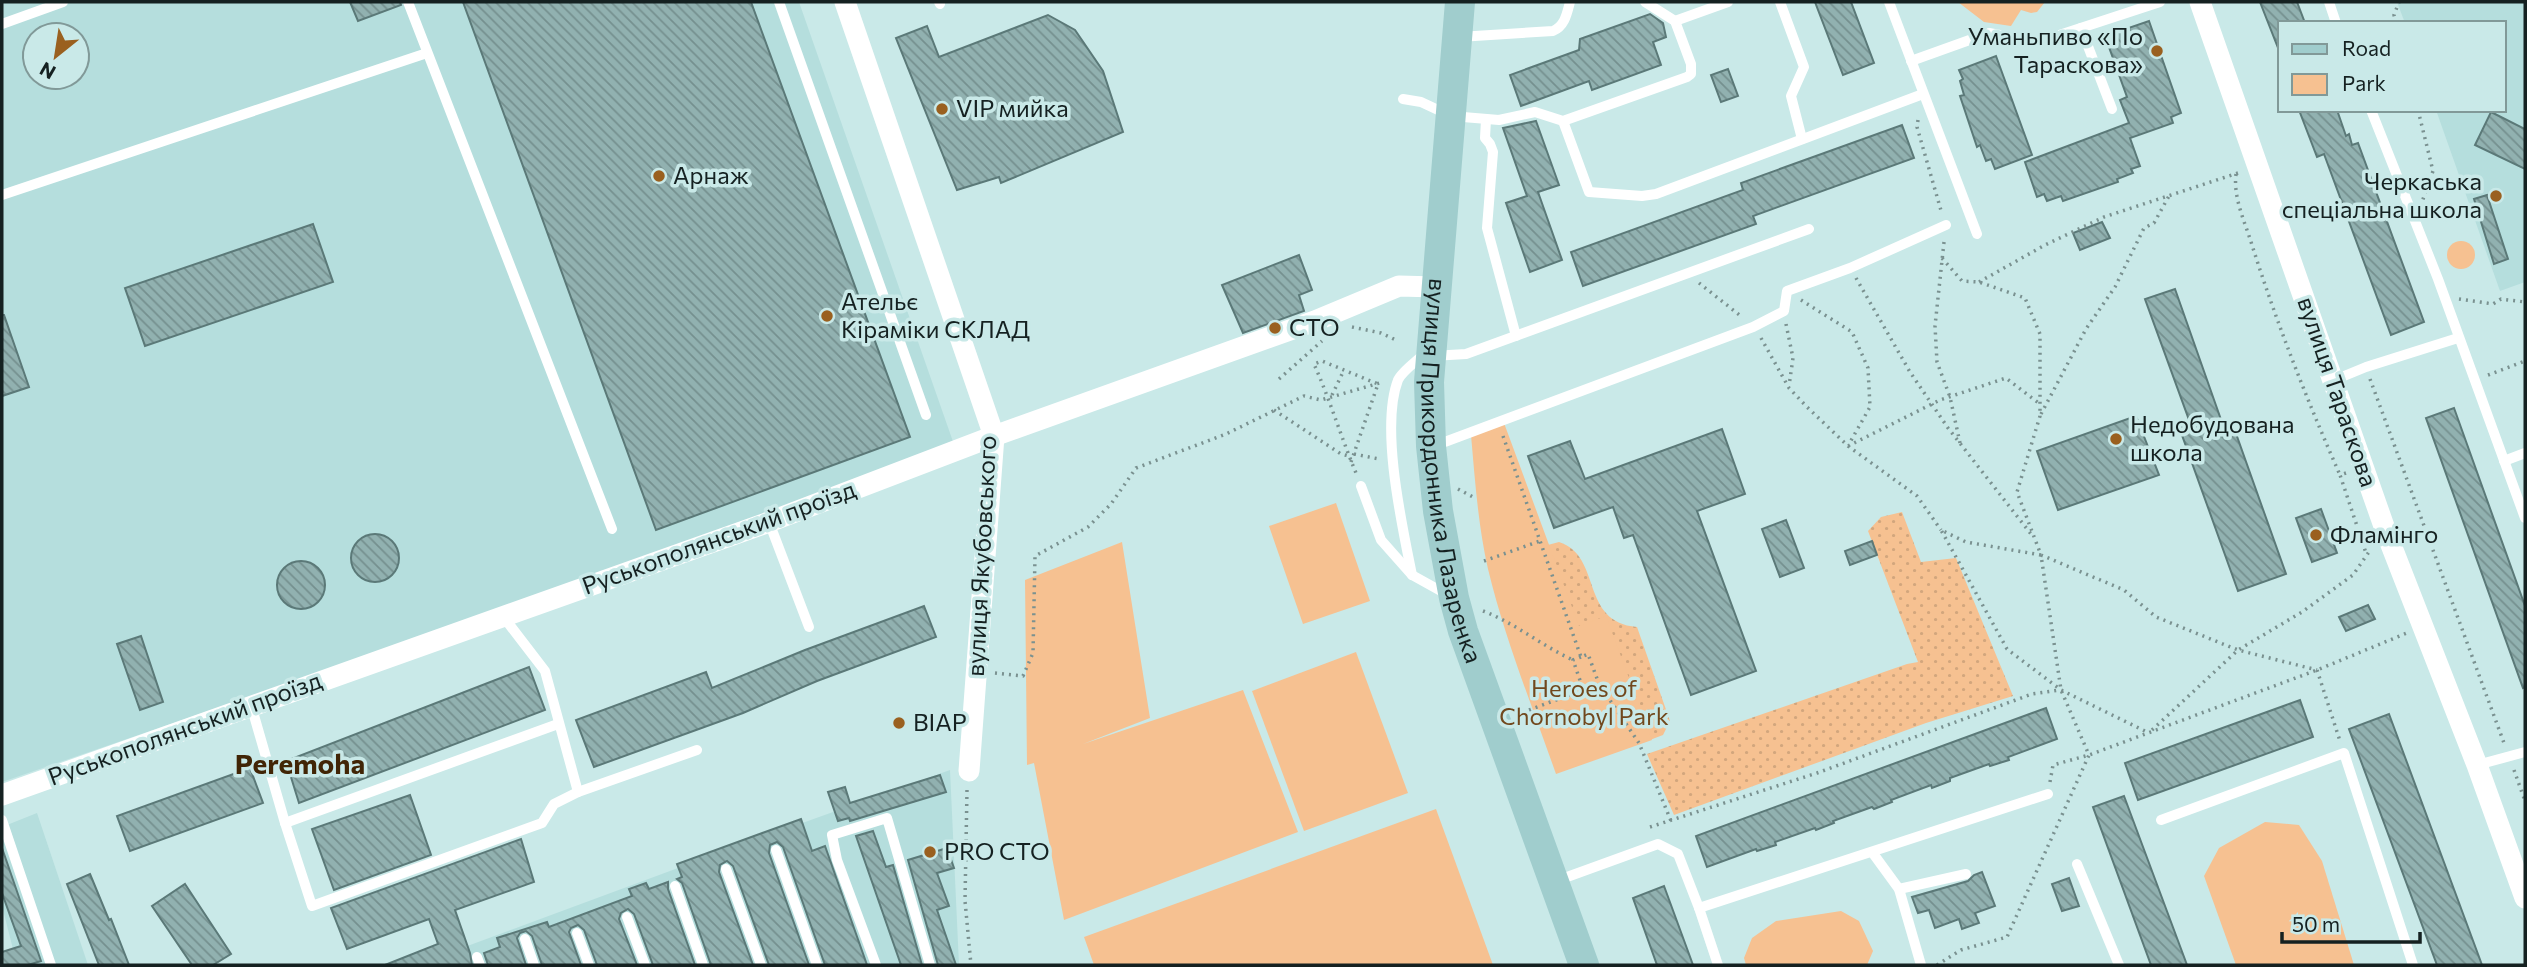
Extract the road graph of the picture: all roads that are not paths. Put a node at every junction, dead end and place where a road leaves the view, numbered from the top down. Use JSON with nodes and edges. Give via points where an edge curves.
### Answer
{"nodes":[{"id":1,"x":63,"y":2,"type":"edge"},
{"id":2,"x":408,"y":2,"type":"edge"},
{"id":3,"x":779,"y":2,"type":"edge"},
{"id":4,"x":845,"y":2,"type":"edge"},
{"id":5,"x":1461,"y":2,"type":"edge"},
{"id":6,"x":1570,"y":2,"type":"edge"},
{"id":7,"x":1645,"y":2,"type":"edge"},
{"id":8,"x":1728,"y":2,"type":"edge"},
{"id":9,"x":1780,"y":2,"type":"edge"},
{"id":10,"x":1889,"y":2,"type":"edge"},
{"id":11,"x":2160,"y":2,"type":"edge"},
{"id":12,"x":2200,"y":2,"type":"edge"},
{"id":13,"x":2329,"y":2,"type":"edge"},
{"id":14,"x":1675,"y":21,"type":"junction"},
{"id":15,"x":2335,"y":21,"type":"edge"},
{"id":16,"x":2,"y":24,"type":"edge"},
{"id":17,"x":2081,"y":28,"type":"junction"},
{"id":18,"x":1457,"y":37,"type":"junction"},
{"id":19,"x":427,"y":53,"type":"junction"},
{"id":20,"x":1911,"y":61,"type":"junction"},
{"id":21,"x":1923,"y":94,"type":"junction"},
{"id":22,"x":1403,"y":99,"type":"dead end"},
{"id":23,"x":2112,"y":109,"type":"dead end"},
{"id":24,"x":2372,"y":112,"type":"edge"},
{"id":25,"x":1451,"y":116,"type":"junction"},
{"id":26,"x":1486,"y":119,"type":"junction"},
{"id":27,"x":1563,"y":121,"type":"junction"},
{"id":28,"x":1802,"y":139,"type":"junction"},
{"id":29,"x":2,"y":195,"type":"edge"},
{"id":30,"x":1946,"y":225,"type":"road end"},
{"id":31,"x":1809,"y":229,"type":"dead end"},
{"id":32,"x":1977,"y":234,"type":"dead end"},
{"id":33,"x":1436,"y":287,"type":"junction"},
{"id":34,"x":1516,"y":337,"type":"junction"},
{"id":35,"x":2458,"y":338,"type":"junction"},
{"id":36,"x":1431,"y":351,"type":"junction"},
{"id":37,"x":2332,"y":381,"type":"junction"},
{"id":38,"x":926,"y":415,"type":"dead end"},
{"id":39,"x":994,"y":436,"type":"junction"},
{"id":40,"x":1431,"y":446,"type":"junction"},
{"id":41,"x":2525,"y":453,"type":"edge"},
{"id":42,"x":2504,"y":461,"type":"junction"},
{"id":43,"x":1361,"y":486,"type":"road end"},
{"id":44,"x":2525,"y":517,"type":"edge"},
{"id":45,"x":769,"y":522,"type":"junction"},
{"id":46,"x":612,"y":529,"type":"dead end"},
{"id":47,"x":1412,"y":575,"type":"junction"},
{"id":48,"x":1454,"y":598,"type":"junction"},
{"id":49,"x":502,"y":615,"type":"junction"},
{"id":50,"x":809,"y":627,"type":"dead end"},
{"id":51,"x":251,"y":705,"type":"junction"},
{"id":52,"x":558,"y":724,"type":"junction"},
{"id":53,"x":697,"y":750,"type":"dead end"},
{"id":54,"x":2525,"y":752,"type":"edge"},
{"id":55,"x":2477,"y":765,"type":"junction"},
{"id":56,"x":969,"y":771,"type":"road end"},
{"id":57,"x":578,"y":792,"type":"junction"},
{"id":58,"x":2048,"y":794,"type":"road end"},
{"id":59,"x":2,"y":795,"type":"edge"},
{"id":60,"x":2,"y":820,"type":"edge"},
{"id":61,"x":2161,"y":820,"type":"dead end"},
{"id":62,"x":285,"y":823,"type":"junction"},
{"id":63,"x":776,"y":850,"type":"dead end"},
{"id":64,"x":1872,"y":852,"type":"junction"},
{"id":65,"x":2077,"y":864,"type":"dead end"},
{"id":66,"x":726,"y":869,"type":"dead end"},
{"id":67,"x":1966,"y":874,"type":"dead end"},
{"id":68,"x":1553,"y":882,"type":"junction"},
{"id":69,"x":675,"y":886,"type":"dead end"},
{"id":70,"x":1899,"y":889,"type":"junction"},
{"id":71,"x":2525,"y":898,"type":"edge"},
{"id":72,"x":1699,"y":908,"type":"junction"},
{"id":73,"x":627,"y":917,"type":"dead end"},
{"id":74,"x":577,"y":933,"type":"dead end"},
{"id":75,"x":525,"y":939,"type":"dead end"},
{"id":76,"x":51,"y":965,"type":"edge"},
{"id":77,"x":534,"y":965,"type":"edge"},
{"id":78,"x":589,"y":965,"type":"edge"},
{"id":79,"x":645,"y":965,"type":"edge"},
{"id":80,"x":703,"y":965,"type":"edge"},
{"id":81,"x":761,"y":965,"type":"edge"},
{"id":82,"x":817,"y":965,"type":"edge"},
{"id":83,"x":876,"y":965,"type":"edge"},
{"id":84,"x":930,"y":965,"type":"edge"},
{"id":85,"x":1584,"y":965,"type":"edge"},
{"id":86,"x":1718,"y":965,"type":"edge"},
{"id":87,"x":1921,"y":965,"type":"edge"},
{"id":88,"x":2119,"y":965,"type":"edge"},
{"id":89,"x":2413,"y":965,"type":"edge"}],
"edges":[{"from":1,"to":16,"type":"lane"},
{"from":2,"to":19,"type":"lane"},
{"from":3,"to":38,"type":"lane"},
{"from":4,"to":39,"type":"street","name":"вулиця Якубовського"},
{"from":5,"to":18,"type":"street","name":"вулиця Прикордонника Лазаренка"},
{"from":6,"to":18,"type":"lane","via":[[1560,29]]},
{"from":7,"to":14,"type":"lane"},
{"from":8,"to":14,"type":"lane"},
{"from":9,"to":28,"type":"lane","via":[[1804,67],[1791,96]]},
{"from":10,"to":20,"type":"lane"},
{"from":11,"to":17,"type":"lane"},
{"from":12,"to":37,"type":"street","name":"вулиця Тараскова"},
{"from":13,"to":15,"type":"lane"},
{"from":14,"to":27,"type":"lane","via":[[1691,74]]},
{"from":17,"to":20,"type":"lane","via":[[2038,42],[1989,33]]},
{"from":17,"to":23,"type":"lane"},
{"from":18,"to":25,"type":"street","name":"вулиця Прикордонника Лазаренка"},
{"from":19,"to":29,"type":"lane"},
{"from":19,"to":46,"type":"lane"},
{"from":20,"to":21,"type":"lane"},
{"from":21,"to":28,"type":"lane"},
{"from":21,"to":32,"type":"lane"},
{"from":22,"to":25,"type":"lane"},
{"from":24,"to":35,"type":"lane"},
{"from":25,"to":26,"type":"lane"},
{"from":25,"to":33,"type":"street","name":"вулиця Прикордонника Лазаренка"},
{"from":26,"to":27,"type":"lane","via":[[1535,112]]},
{"from":26,"to":34,"type":"lane","via":[[1485,138],[1493,152],[1487,228]]},
{"from":27,"to":28,"type":"lane","via":[[1589,192],[1628,196],[1656,194]]},
{"from":30,"to":40,"type":"lane","via":[[1787,291],[1784,311],[1753,327]]},
{"from":31,"to":34,"type":"lane"},
{"from":33,"to":36,"type":"street","name":"вулиця Прикордонника Лазаренка"},
{"from":33,"to":39,"type":"street","name":"Руськополянський проїзд","via":[[1399,286],[1315,321]]},
{"from":34,"to":36,"type":"lane","via":[[1459,356]]},
{"from":35,"to":37,"type":"lane"},
{"from":35,"to":42,"type":"lane"},
{"from":36,"to":40,"type":"street","name":"вулиця Прикордонника Лазаренка"},
{"from":36,"to":47,"type":"lane","via":[[1398,379],[1391,413],[1393,462]]},
{"from":37,"to":55,"type":"street","name":"вулиця Тараскова","via":[[2421,627]]},
{"from":39,"to":45,"type":"street","name":"Руськополянський проїзд"},
{"from":39,"to":56,"type":"street","name":"вулиця Якубовського"},
{"from":40,"to":48,"type":"street","name":"вулиця Прикордонника Лазаренка"},
{"from":41,"to":42,"type":"lane"},
{"from":42,"to":44,"type":"lane"},
{"from":43,"to":47,"type":"lane","via":[[1381,540]]},
{"from":45,"to":49,"type":"street","name":"Руськополянський проїзд"},
{"from":45,"to":50,"type":"lane"},
{"from":47,"to":48,"type":"lane"},
{"from":48,"to":68,"type":"street","name":"вулиця Прикордонника Лазаренка"},
{"from":49,"to":51,"type":"street","name":"Руськополянський проїзд"},
{"from":49,"to":52,"type":"lane","via":[[545,671]]},
{"from":51,"to":59,"type":"street","name":"Руськополянський проїзд"},
{"from":51,"to":62,"type":"lane"},
{"from":52,"to":57,"type":"lane"},
{"from":52,"to":62,"type":"lane"},
{"from":53,"to":57,"type":"lane"},
{"from":54,"to":55,"type":"lane"},
{"from":55,"to":71,"type":"street","name":"вулиця Тараскова"},
{"from":57,"to":62,"type":"lane","via":[[554,804],[542,823],[312,906]]},
{"from":58,"to":64,"type":"lane"},
{"from":60,"to":76,"type":"lane"},
{"from":61,"to":89,"type":"lane","via":[[2344,753]]},
{"from":63,"to":82,"type":"lane"},
{"from":64,"to":70,"type":"lane"},
{"from":64,"to":72,"type":"lane"},
{"from":65,"to":88,"type":"lane"},
{"from":66,"to":81,"type":"lane"},
{"from":67,"to":70,"type":"lane"},
{"from":68,"to":72,"type":"lane","via":[[1658,845],[1678,854]]},
{"from":68,"to":85,"type":"street","name":"вулиця Прикордонника Лазаренка"},
{"from":69,"to":80,"type":"lane"},
{"from":70,"to":87,"type":"lane"},
{"from":72,"to":86,"type":"lane"},
{"from":73,"to":79,"type":"lane"},
{"from":74,"to":78,"type":"lane"},
{"from":75,"to":77,"type":"lane"},
{"from":83,"to":84,"type":"lane","via":[[832,835],[887,818]]}]}
